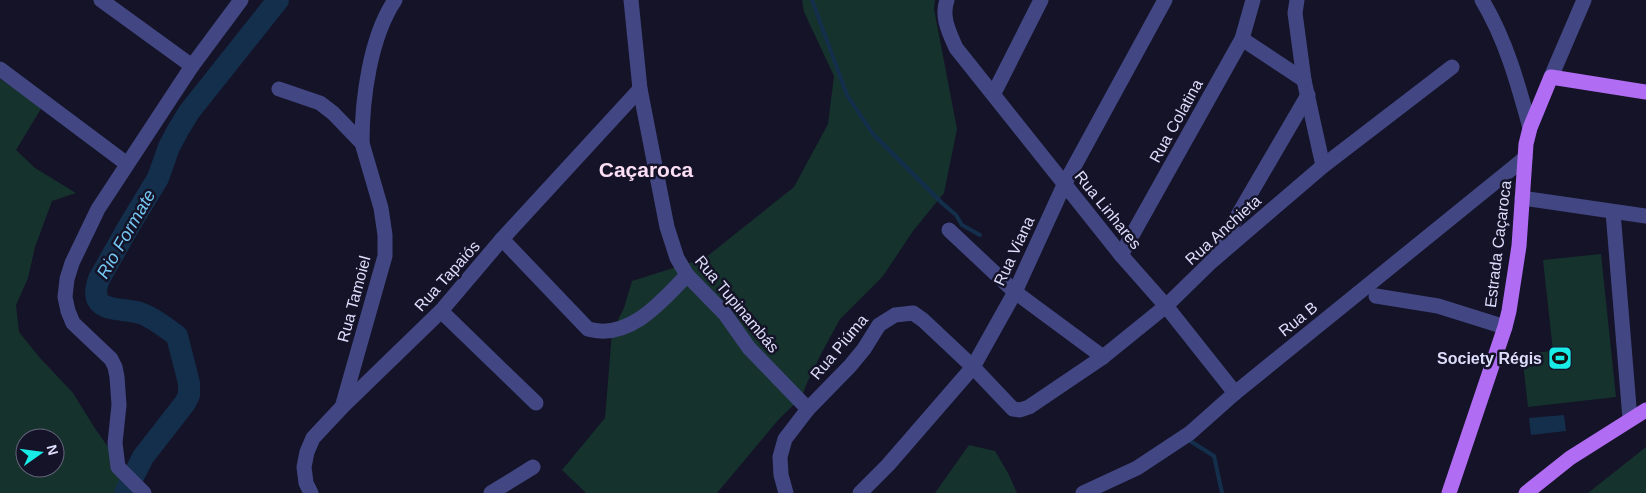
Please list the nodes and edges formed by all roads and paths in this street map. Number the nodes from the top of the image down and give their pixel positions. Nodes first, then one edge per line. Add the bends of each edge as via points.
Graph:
1 (102, 0) edge
2 (241, 0) edge
3 (395, 0) edge
4 (631, 0) edge
5 (947, 0) edge
6 (1041, 0) edge
7 (1165, 0) edge
8 (1253, 0) edge
9 (1297, 0) edge
10 (1482, 0) edge
11 (1584, 0) edge
12 (1242, 39) junction
13 (192, 66) junction
14 (1452, 67) dead end
15 (0, 69) edge
16 (1551, 77) junction
17 (1304, 80) junction
18 (640, 88) junction
19 (279, 89) dead end
20 (1646, 92) edge
21 (994, 93) junction
22 (1308, 95) junction
23 (1530, 128) junction
24 (362, 143) junction
25 (1525, 158) junction
26 (128, 164) junction
27 (1323, 166) junction
28 (1064, 184) junction
29 (1522, 198) junction
30 (1613, 212) junction
31 (1646, 216) edge
32 (949, 230) dead end
33 (502, 239) junction
34 (1121, 255) junction
35 (1211, 262) junction
36 (687, 275) junction
37 (1015, 292) junction
38 (1376, 296) dead end
39 (1166, 306) junction
40 (441, 312) junction
41 (1505, 327) junction
42 (1103, 357) junction
43 (973, 367) junction
44 (1235, 393) junction
45 (536, 403) dead end
46 (342, 406) junction
47 (808, 409) junction
48 (1014, 409) joint
49 (1646, 410) edge
50 (1630, 419) junction
51 (532, 467) dead end
52 (144, 493) edge
53 (311, 493) edge
54 (491, 493) edge
55 (786, 493) edge
56 (860, 493) edge
57 (1083, 493) edge
58 (1449, 493) edge
59 (1526, 493) edge

1 - 13 street
2 - 13 street
3 - 24 street, Rua Tamoiel via 376,42 368,74 362,112
4 - 18 street, Rua Tupinambás
5 - 21 street, Rua Linhares via 944,16 956,48
6 - 21 street
7 - 28 street, Rua Viana
8 - 12 street, Rua Colatina
9 - 17 street via 1295,13
10 - 23 street, Estrada Caçaroca via 1509,56
11 - 16 street
12 - 17 street
12 - 34 street, Rua Colatina
13 - 26 street
14 - 27 street, Rua Anchieta
15 - 26 street
16 - 20 main road
16 - 23 main road
17 - 22 street
18 - 33 street, Rua Tapaiós
18 - 36 street, Rua Tupinambás via 667,227 677,258
19 - 24 street, Rua Tamoiel via 320,103
21 - 28 street, Rua Linhares
22 - 27 street
22 - 35 street
23 - 25 main road, Estrada Caçaroca
24 - 46 street, Rua Tamoiel via 381,208 385,256
25 - 29 main road, Estrada Caçaroca
25 - 44 street, Rua B
26 - 52 street via 98,209 72,263 65,297 74,323 111,359 115,367 119,405 115,456 118,467
27 - 35 street, Rua Anchieta
28 - 34 street, Rua Linhares
28 - 37 street, Rua Viana
29 - 30 street
29 - 41 main road, Estrada Caçaroca via 1519,246
30 - 31 street
30 - 50 street
32 - 37 street
33 - 36 street via 588,329 598,332 638,321
33 - 40 street, Rua Tapaiós
34 - 39 street, Rua Linhares
35 - 39 street, Rua Anchieta
36 - 47 street, Rua Tupinambás via 726,314 749,348
37 - 42 street
37 - 43 street, Rua Viana
38 - 41 street via 1438,306
39 - 42 street, Rua Anchieta
39 - 44 street, Rua Linhares
40 - 45 street
40 - 46 street, Rua Tapaiós
41 - 58 main road, Estrada Caçaroca
42 - 48 street, Rua Anchieta via 1029,407
43 - 47 street, Rua Piúma via 913,313 895,314 879,325 850,366
43 - 48 street, Rua Piúma
43 - 56 street, Rua Viana
44 - 57 street, Rua B via 1190,433 1137,468
46 - 53 street, Rua Tapaiós via 313,438 307,452 304,467
47 - 55 street, Rua Piúma via 785,439 780,457
49 - 50 main road
50 - 59 main road via 1570,458
51 - 54 street

